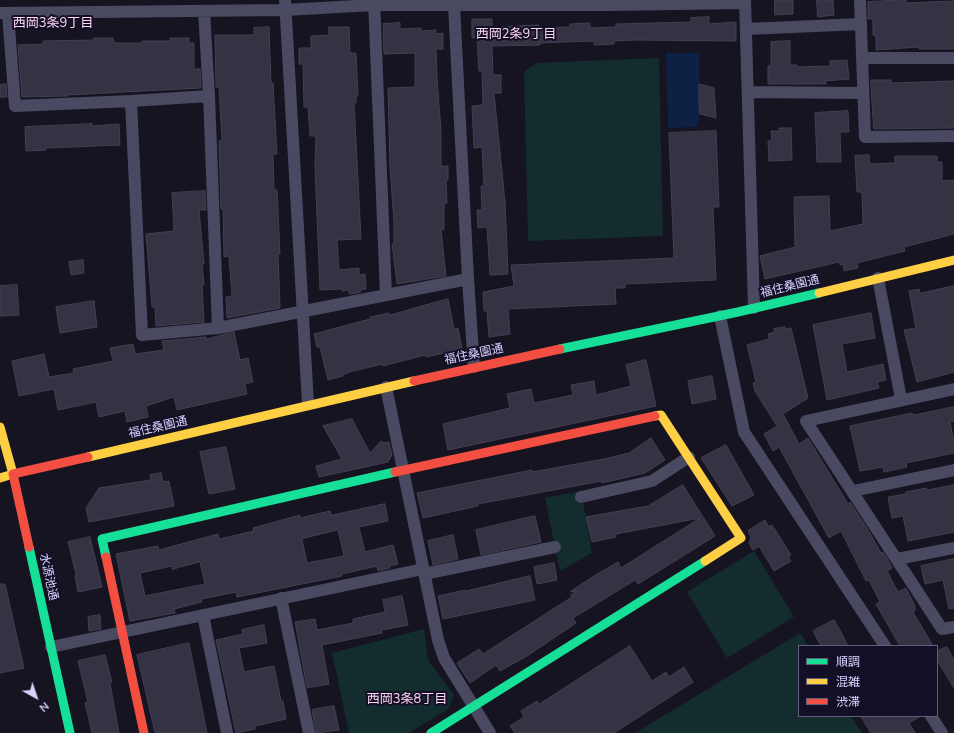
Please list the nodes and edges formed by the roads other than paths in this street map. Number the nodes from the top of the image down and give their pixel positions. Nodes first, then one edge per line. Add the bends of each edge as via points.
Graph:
1 (860, 0) edge
2 (745, 1) edge
3 (374, 2) edge
4 (609, 2) edge
5 (285, 5) edge
6 (454, 5) junction
7 (204, 12) junction
8 (4, 13) edge
9 (861, 24) junction
10 (746, 29) junction
11 (862, 58) junction
12 (954, 58) edge
13 (748, 92) junction
14 (862, 93) junction
15 (210, 96) junction
16 (131, 101) junction
17 (954, 136) edge
18 (954, 260) edge
19 (878, 278) junction
20 (468, 279) junction
21 (386, 295) junction
22 (754, 308) junction
23 (302, 311) junction
24 (720, 316) junction
25 (218, 328) junction
26 (474, 367) junction
27 (386, 387) junction
28 (954, 389) edge
29 (901, 399) junction
30 (308, 404) junction
31 (0, 427) edge
32 (689, 457) junction
33 (402, 470) junction
34 (954, 470) edge
35 (13, 474) junction
36 (0, 478) edge
37 (853, 491) junction
38 (582, 496) dead end
39 (555, 547) dead end
40 (954, 548) edge
41 (897, 560) junction
42 (424, 572) junction
43 (281, 598) junction
44 (202, 615) junction
45 (954, 627) edge
46 (122, 632) junction
47 (884, 645) edge
48 (51, 647) junction
49 (474, 707) junction
50 (932, 717) edge
51 (70, 733) edge
52 (144, 733) edge
53 (228, 733) edge
54 (309, 733) edge
55 (431, 733) edge
56 (490, 733) edge
57 (942, 733) edge

1 - 9 street
2 - 4 street
2 - 10 street
3 - 5 street
3 - 6 street
3 - 21 street
4 - 6 street
5 - 7 street
5 - 23 street
6 - 20 street
7 - 8 street
7 - 15 street
8 - 16 street via 15,106
9 - 10 street
9 - 11 street
10 - 13 street
11 - 12 street
11 - 14 street
13 - 14 street
13 - 22 street
14 - 17 street via 865,137
15 - 16 street
15 - 25 street
16 - 25 street via 142,335
18 - 19 street, 福住桑園通
19 - 22 street, 福住桑園通
19 - 29 street
20 - 21 street
20 - 26 street
21 - 23 street
22 - 24 street, 福住桑園通
23 - 25 street
23 - 30 street
24 - 26 street, 福住桑園通
24 - 47 street via 744,432
26 - 27 street, 福住桑園通
27 - 30 street, 福住桑園通
27 - 33 street
28 - 29 street
29 - 37 street via 806,421
30 - 35 street, 福住桑園通
31 - 35 street, 水源池通
32 - 33 street via 661,415
32 - 38 street via 652,480
32 - 49 street via 741,538
33 - 42 street
33 - 46 street via 102,539
34 - 37 street
35 - 36 street, 福住桑園通
35 - 48 street, 水源池通
37 - 41 street
39 - 42 street
40 - 41 street
41 - 45 street via 942,629
42 - 43 street
42 - 49 street via 444,658
43 - 44 street
43 - 54 street
44 - 46 street
44 - 53 street
46 - 48 street
46 - 52 street
48 - 51 street, 水源池通
49 - 55 street
49 - 56 street
50 - 57 street

